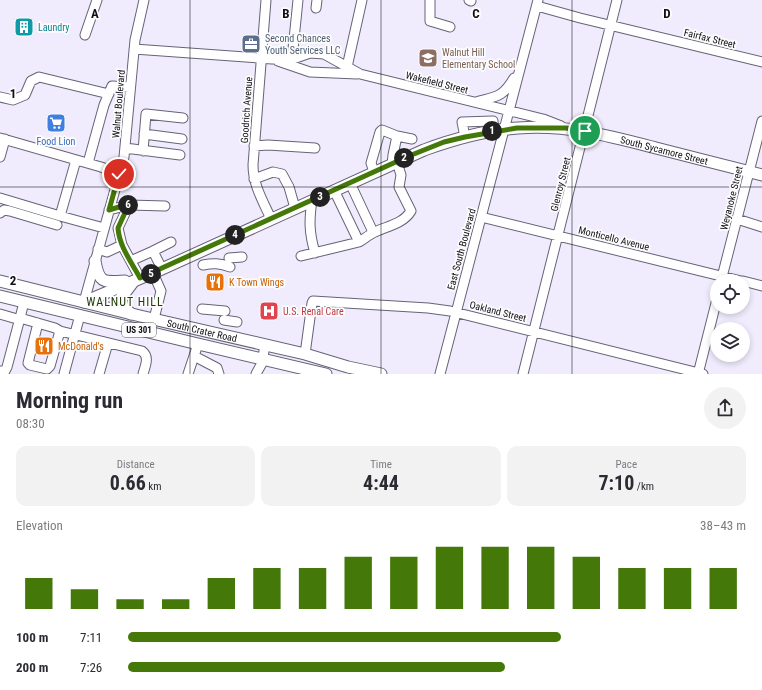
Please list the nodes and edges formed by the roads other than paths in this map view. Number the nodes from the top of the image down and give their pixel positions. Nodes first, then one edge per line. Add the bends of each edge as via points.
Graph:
1 (98, 0) edge
2 (143, 0) edge
3 (266, 0) edge
4 (298, 0) edge
5 (362, 0) edge
6 (430, 0) edge
7 (617, 0) edge
8 (538, 3) edge
9 (611, 25) junction
10 (450, 27) dead end
11 (85, 35) dead end
12 (134, 49) junction
13 (260, 58) junction
14 (272, 59) junction
15 (292, 59) junction
16 (762, 62) edge
17 (346, 67) junction
18 (519, 70) junction
19 (360, 74) junction
20 (130, 87) junction
21 (109, 94) junction
22 (0, 97) edge
23 (475, 103) junction
24 (484, 105) junction
25 (509, 112) junction
26 (128, 113) junction
27 (146, 114) junction
28 (183, 118) dead end
29 (480, 121) junction
30 (762, 121) edge
31 (566, 128) junction
32 (499, 130) junction
33 (585, 131) junction
34 (144, 134) junction
35 (397, 136) junction
36 (465, 137) junction
37 (2, 138) edge
38 (412, 138) dead end
39 (182, 139) dead end
40 (254, 146) junction
41 (125, 148) junction
42 (315, 148) dead end
43 (143, 150) junction
44 (180, 155) dead end
45 (0, 157) edge
46 (76, 160) junction
47 (394, 162) junction
48 (88, 163) junction
49 (749, 171) junction
50 (374, 172) junction
51 (119, 174) junction
52 (762, 175) edge
53 (254, 179) junction
54 (350, 183) junction
55 (334, 190) junction
56 (0, 198) edge
57 (312, 200) junction
58 (129, 204) junction
59 (165, 206) dead end
60 (295, 208) junction
61 (109, 210) junction
62 (0, 212) edge
63 (60, 216) junction
64 (481, 217) junction
65 (271, 219) junction
66 (737, 219) junction
67 (57, 225) dead end
68 (762, 227) edge
69 (104, 228) junction
70 (373, 232) junction
71 (558, 236) junction
72 (171, 242) dead end
73 (359, 242) junction
74 (122, 245) junction
75 (98, 250) junction
76 (153, 251) junction
77 (315, 253) junction
78 (301, 256) dead end
79 (242, 257) dead end
80 (135, 259) dead end
81 (95, 261) junction
82 (203, 265) dead end
83 (158, 271) junction
84 (723, 274) edge
85 (710, 276) edge
86 (137, 280) junction
87 (0, 281) edge
88 (750, 283) edge
89 (762, 286) edge
90 (0, 296) edge
91 (24, 302) junction
92 (84, 302) junction
93 (202, 309) dead end
94 (456, 312) junction
95 (0, 314) edge
96 (131, 314) junction
97 (714, 314) edge
98 (80, 315) junction
99 (20, 318) junction
100 (154, 319) junction
101 (237, 322) dead end
102 (38, 323) junction
103 (60, 331) junction
104 (534, 332) junction
105 (75, 335) junction
106 (108, 343) junction
107 (198, 344) junction
108 (265, 345) junction
109 (305, 354) junction
110 (194, 356) junction
111 (263, 358) junction
112 (3, 371) edge
113 (64, 374) edge
114 (99, 374) edge
115 (143, 374) edge
116 (188, 374) edge
117 (219, 374) edge
118 (256, 374) edge
119 (326, 374) edge
120 (381, 374) edge
121 (440, 374) edge
122 (523, 374) edge
123 (700, 374) edge

1 - 11 street
2 - 12 street, Walnut Boulevard
3 - 13 street, Goodrich Avenue
4 - 15 street
5 - 17 street
6 - 10 street via 430,21
7 - 9 street, Glenroy Street
8 - 9 street, Fairfax Street
8 - 18 street
9 - 16 street, Fairfax Street
9 - 33 street, Glenroy Street
12 - 13 street, Wakefield Street
12 - 20 street, Walnut Boulevard
13 - 14 street, Wakefield Street
13 - 40 street, Goodrich Avenue
14 - 15 street, Wakefield Street
14 - 19 street, Wakefield Street via 310,72
15 - 17 street, Wakefield Street via 317,53 330,56
17 - 19 street, Wakefield Street
18 - 23 street via 505,92
18 - 25 street, East South Boulevard
19 - 23 street, Wakefield Street
20 - 21 street via 112,86
20 - 26 street, Walnut Boulevard
21 - 22 street via 39,77 31,81 25,95 13,100
21 - 48 street
23 - 24 street, Wakefield Street
24 - 25 street, Wakefield Street
24 - 29 street
25 - 31 street, South Sycamore Street via 543,119
25 - 32 street, East South Boulevard
26 - 27 street
26 - 41 street, Walnut Boulevard
27 - 28 street
27 - 34 street
29 - 32 street via 493,120
29 - 36 street via 462,122
30 - 49 street, Weyanoke Street
31 - 32 main road, South Sycamore Street via 525,127
31 - 33 main road, South Sycamore Street
32 - 36 main road, South Sycamore Street
32 - 64 street, East South Boulevard
33 - 49 main road, South Sycamore Street
33 - 71 street, Glenroy Street
34 - 39 street
34 - 43 street
35 - 38 street
35 - 47 street
35 - 50 street via 382,130 380,132 371,163
36 - 47 main road, South Sycamore Street via 444,142
37 - 45 street
37 - 46 street
40 - 42 street
40 - 53 street, Goodrich Avenue
41 - 43 street
41 - 51 street, Walnut Boulevard
43 - 44 street
46 - 48 street
46 - 63 street
47 - 50 main road, South Sycamore Street
47 - 70 street via 401,175 399,187 411,211 402,221
48 - 51 street
49 - 52 main road, South Sycamore Street
49 - 66 street, Weyanoke Street
50 - 54 main road, South Sycamore Street
51 - 61 street, Walnut Boulevard
53 - 60 street via 273,172 282,174
53 - 65 street, Goodrich Avenue
54 - 55 main road, South Sycamore Street
54 - 70 street
55 - 57 main road, South Sycamore Street
55 - 73 street
56 - 63 street
57 - 60 main road, South Sycamore Street
57 - 77 street via 309,225
58 - 59 street
58 - 61 street
58 - 74 street via 118,228
60 - 65 main road, South Sycamore Street
61 - 69 street, Walnut Boulevard
62 - 67 street via 10,211
63 - 69 street
64 - 71 street, Monticello Avenue
64 - 94 street, East South Boulevard
65 - 83 main road, South Sycamore Street
66 - 68 street
66 - 84 street, Weyanoke Street
69 - 75 street, Walnut Boulevard
70 - 73 street
71 - 85 street, Monticello Avenue
71 - 104 street, Glenroy Street
72 - 76 street
73 - 77 street
74 - 75 street via 107,252
74 - 86 street
75 - 81 street, Walnut Boulevard
76 - 80 street
76 - 83 street
77 - 78 street
79 - 82 street via 230,263
81 - 86 main road via 97,273 105,281
81 - 92 street, Walnut Boulevard
83 - 86 main road, South Sycamore Street
83 - 100 street via 161,291
86 - 92 main road, South Sycamore Street
86 - 96 main road via 121,298 123,307
87 - 92 main road, South Crater Road / US 301
88 - 89 street, Monticello Avenue
90 - 91 main road, South Crater Road / US 301
91 - 98 main road, South Crater Road / US 301
91 - 99 street
92 - 96 main road, South Crater Road / US 301
92 - 98 main road
93 - 101 street
94 - 104 street, Oakland Street
94 - 109 street, Oakland Street via 313,301
94 - 121 street, East South Boulevard
95 - 99 street
96 - 100 main road, South Crater Road / US 301
97 - 123 street
98 - 105 street
98 - 107 main road, South Crater Road / US 301
99 - 102 street
99 - 112 street via 7,367
100 - 108 main road, South Crater Road / US 301
102 - 103 street
102 - 103 street via 28,363 30,366 47,369 50,366
103 - 105 street
104 - 122 street, Glenroy Street
104 - 123 street, Oakland Street
105 - 106 street
105 - 113 street
106 - 114 street
106 - 115 street via 144,353 147,359
107 - 110 street
107 - 111 main road, South Crater Road / US 301
108 - 109 main road, South Crater Road / US 301
108 - 111 street
109 - 120 main road, South Crater Road / US 301
110 - 116 street
110 - 117 street via 217,368
111 - 118 street
111 - 119 main road, South Crater Road / US 301

